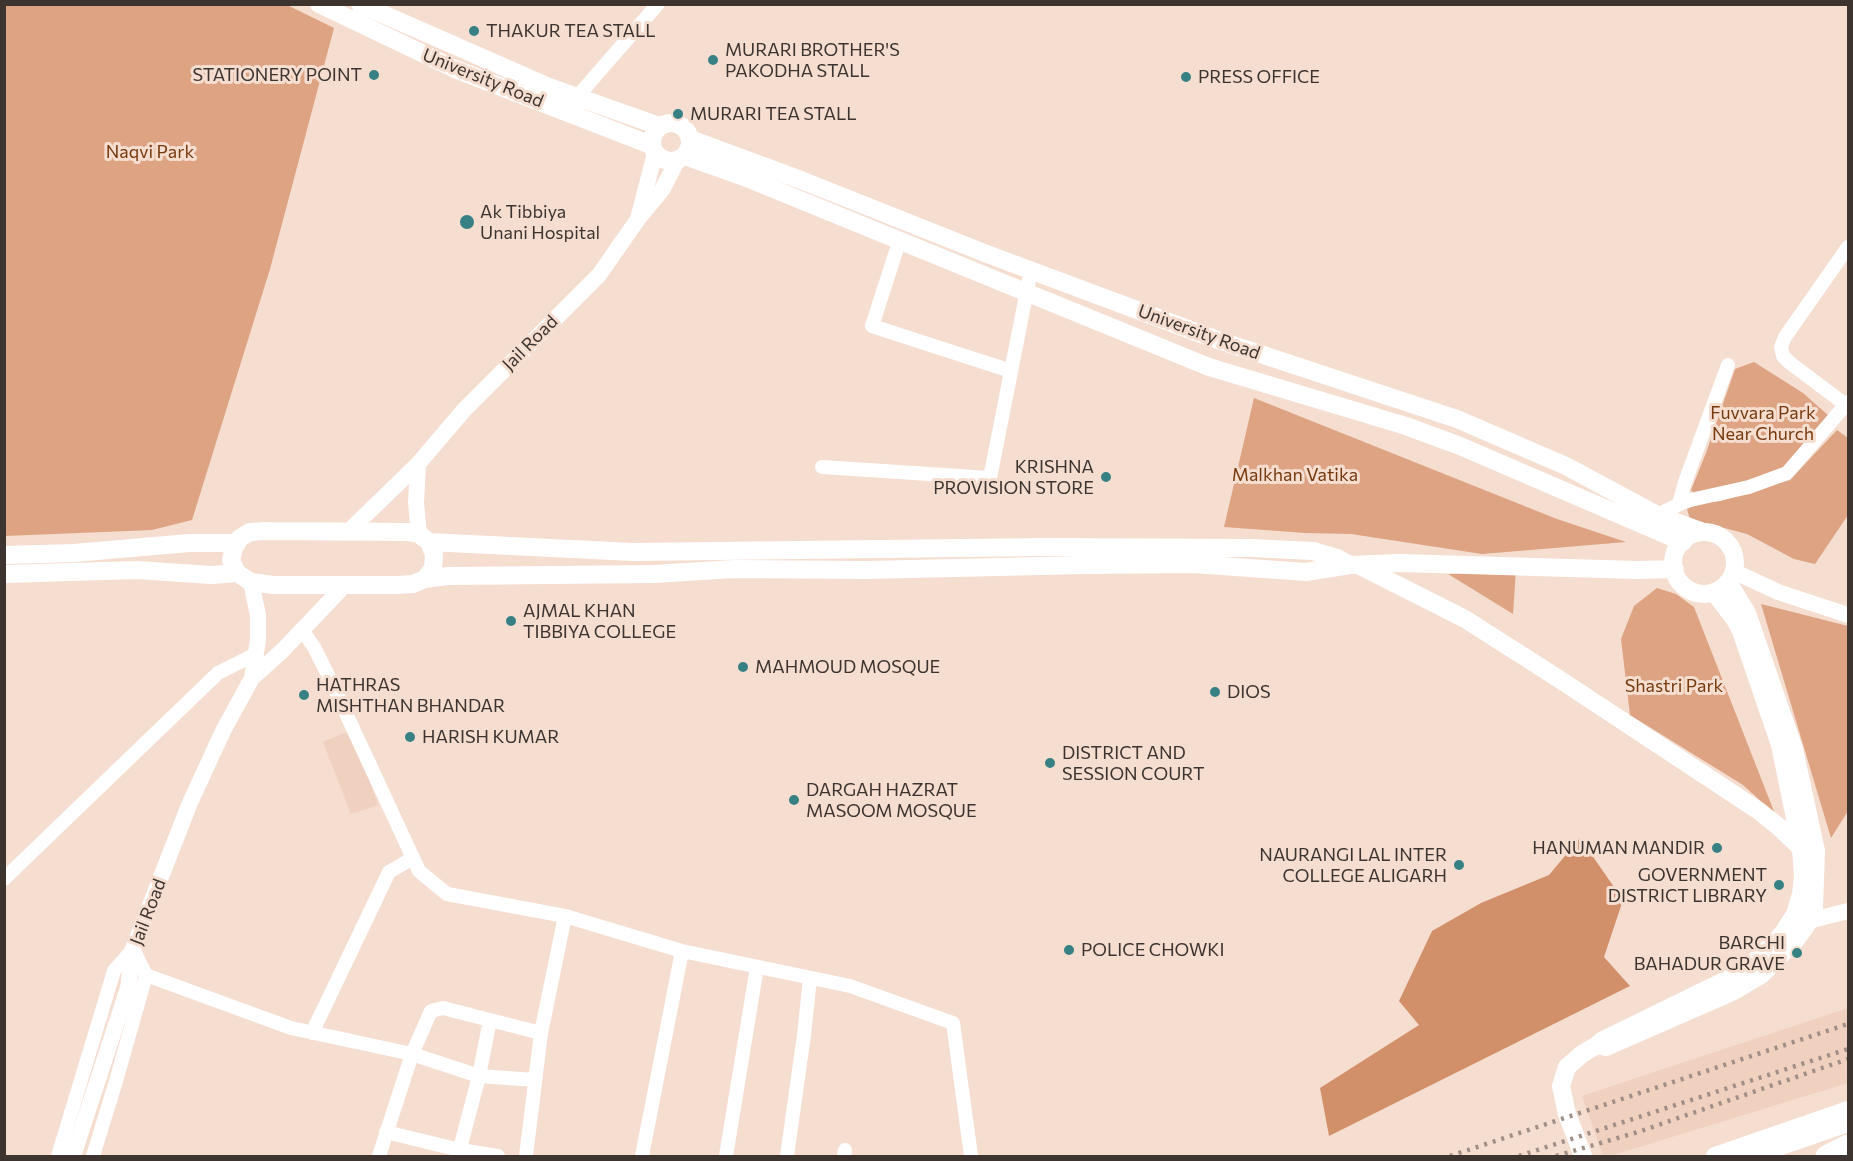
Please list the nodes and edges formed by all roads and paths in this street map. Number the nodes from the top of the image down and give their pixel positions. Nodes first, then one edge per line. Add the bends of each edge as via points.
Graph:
1 (319, 4) edge
2 (360, 4) edge
3 (658, 4) edge
4 (577, 97) junction
5 (659, 126) junction
6 (653, 149) junction
7 (684, 152) junction
8 (638, 219) junction
9 (899, 242) junction
10 (1848, 247) edge
11 (1031, 270) junction
12 (1026, 294) junction
13 (1728, 365) dead end
14 (1011, 371) junction
15 (1847, 404) edge
16 (418, 464) junction
17 (822, 467) dead end
18 (1679, 504) junction
19 (1657, 515) junction
20 (349, 531) junction
21 (1703, 532) junction
22 (424, 538) junction
23 (1683, 542) junction
24 (236, 543) junction
25 (4, 555) edge
26 (1356, 566) junction
27 (1675, 569) junction
28 (4, 574) edge
29 (244, 577) junction
30 (425, 579) junction
31 (1725, 582) junction
32 (344, 586) junction
33 (1848, 615) edge
34 (302, 630) junction
35 (256, 654) junction
36 (252, 678) junction
37 (1801, 848) junction
38 (413, 858) junction
39 (4, 879) edge
40 (1848, 911) edge
41 (565, 916) junction
42 (1808, 921) junction
43 (133, 950) junction
44 (682, 951) junction
45 (757, 967) junction
46 (146, 975) junction
47 (810, 978) junction
48 (490, 1020) junction
49 (312, 1033) junction
50 (540, 1033) junction
51 (1597, 1045) junction
52 (412, 1054) junction
53 (479, 1076) junction
54 (534, 1080) junction
55 (1848, 1110) edge
56 (1848, 1123) edge
57 (386, 1132) junction
58 (1848, 1145) edge
59 (459, 1153) edge
60 (58, 1156) edge
61 (73, 1156) edge
62 (93, 1156) edge
63 (379, 1156) edge
64 (498, 1156) edge
65 (526, 1156) edge
66 (642, 1156) edge
67 (726, 1156) edge
68 (787, 1156) edge
69 (971, 1156) edge
70 (1583, 1156) edge
71 (1715, 1156) edge
72 (1752, 1156) edge
73 (1826, 1156) edge

1 - 6 main road, University Road via 455,69
2 - 4 main road, University Road
3 - 4 street
4 - 5 main road, University Road
5 - 6 main road via 652,134
5 - 7 main road via 672,122 684,128
6 - 7 main road via 668,162
6 - 8 street, Jail Road
7 - 8 street, Jail Road via 662,190
7 - 9 main road, University Road
7 - 11 main road, University Road via 801,180
8 - 16 street, Jail Road via 599,275 464,410
9 - 12 main road, University Road
9 - 14 street via 872,326
10 - 15 street via 1781,347 1790,363
11 - 12 street
11 - 19 main road, University Road via 1212,338 1457,419 1566,466
12 - 14 street
12 - 23 main road, University Road via 1209,368 1406,426 1460,446
13 - 18 street
14 - 17 street via 990,478
15 - 18 street via 1788,473
16 - 20 street, Jail Road
16 - 22 street via 416,503
18 - 19 street
19 - 21 main road, University Road
20 - 22 main road
20 - 24 main road via 258,531
21 - 23 main road
21 - 31 main road via 1720,536 1732,548 1736,564
22 - 26 main road via 633,552 1251,548 1313,550
22 - 30 main road via 434,555 433,568
23 - 27 main road via 1677,547
24 - 25 main road
24 - 29 main road via 231,560
26 - 27 main road
26 - 30 main road via 1306,572 1193,564 734,569
26 - 37 main road via 1465,619 1759,812
27 - 31 main road via 1677,579 1688,590 1704,595
28 - 29 main road via 137,570
29 - 32 main road via 273,585
29 - 35 street, Jail Road via 258,615
30 - 32 main road via 413,584
31 - 33 street via 1778,592
31 - 37 main road via 1780,745
31 - 42 main road via 1747,613 1794,749 1816,851 1814,908
32 - 34 street, Jail Road
34 - 36 street, Jail Road
34 - 38 street via 331,681
35 - 36 street, Jail Road
35 - 39 street via 218,674
36 - 43 street, Jail Road via 189,805
37 - 51 main road via 1801,894 1795,914 1772,945 1728,980
38 - 41 street via 420,871 447,894
38 - 49 street via 389,873
40 - 42 street
41 - 44 street
41 - 50 street
42 - 51 main road via 1795,941 1761,975 1732,992 1606,1047
43 - 46 street
43 - 60 street via 114,970
43 - 61 street, Jail Road via 128,988
44 - 45 street
44 - 66 street
45 - 47 street
45 - 67 street
46 - 49 street
46 - 62 street
47 - 68 street
47 - 69 street via 850,986 953,1023
48 - 50 street
48 - 52 street via 443,1008 431,1011
48 - 53 street
49 - 52 street
50 - 54 street
51 - 70 main road via 1567,1067 1561,1086
52 - 53 street
52 - 57 street
53 - 54 street
53 - 59 street
54 - 65 street
55 - 71 main road
56 - 72 main road
57 - 59 street
57 - 63 street
58 - 73 main road
59 - 64 street

